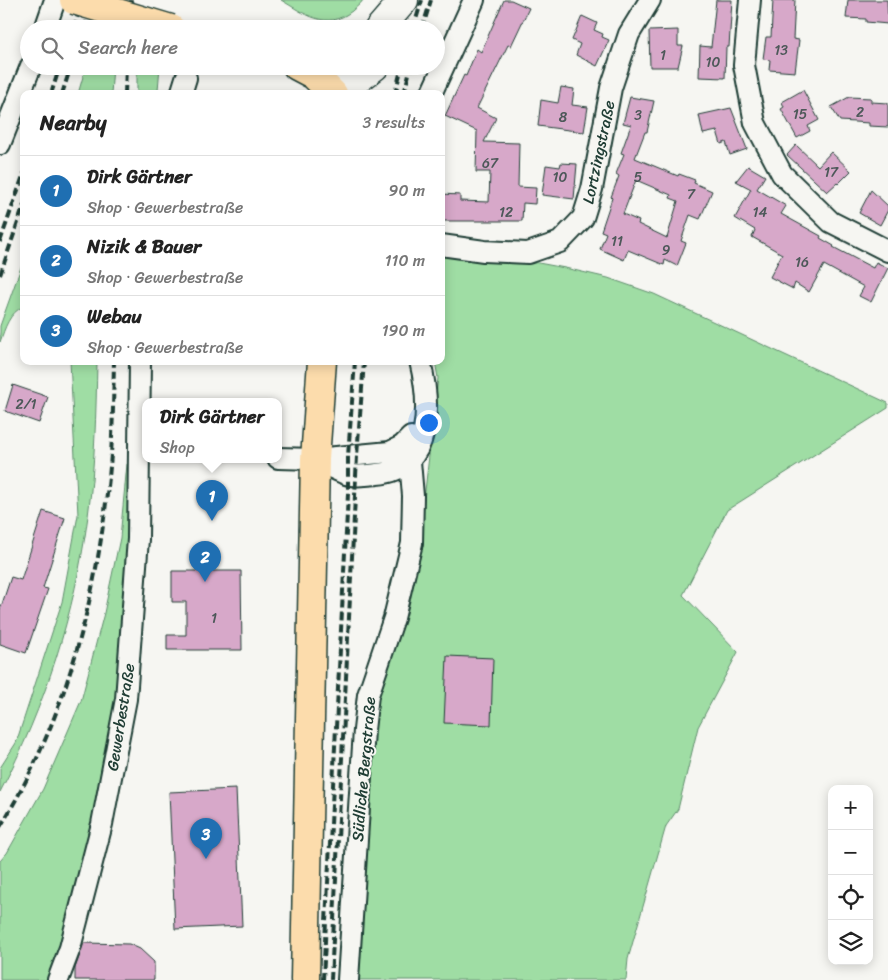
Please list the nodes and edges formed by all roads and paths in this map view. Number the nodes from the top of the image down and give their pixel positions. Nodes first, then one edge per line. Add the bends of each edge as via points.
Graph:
1 (55, 0) edge
2 (74, 0) edge
3 (405, 0) edge
4 (474, 0) edge
5 (650, 0) edge
6 (750, 0) edge
7 (48, 20) edge
8 (141, 20) edge
9 (387, 20) edge
10 (399, 20) edge
11 (445, 63) edge
12 (27, 75) edge
13 (314, 75) edge
14 (343, 75) edge
15 (363, 75) edge
16 (376, 75) edge
17 (440, 75) edge
18 (21, 90) edge
19 (329, 90) edge
20 (334, 90) edge
21 (338, 90) edge
22 (371, 90) edge
23 (433, 90) edge
24 (20, 94) edge
25 (0, 144) edge
26 (445, 246) edge
27 (888, 251) edge
28 (140, 365) edge
29 (322, 365) edge
30 (421, 365) edge
31 (142, 448) edge
32 (406, 453) junction
33 (282, 458) edge
34 (314, 459) junction
35 (58, 980) edge
36 (305, 980) edge
37 (348, 980) edge

1 - 7 street
2 - 8 main road, bridge
3 - 9 main road
3 - 10 main road
4 - 11 street
5 - 26 street, Lortzingstraße via 629,34 612,88 583,218 560,242 528,253
6 - 27 street via 744,65 754,123 782,174 832,222
12 - 18 street
13 - 19 main road
14 - 20 main road
15 - 21 main road
16 - 22 main road
17 - 23 street
24 - 25 street
28 - 31 street, Gewerbestraße
29 - 34 main road
30 - 32 street via 426,423
31 - 35 street, Gewerbestraße via 126,699 102,824 70,948
32 - 34 street
32 - 37 street, Südliche Bergstraße via 413,496 412,543 394,618 368,696
33 - 34 street
34 - 36 main road

